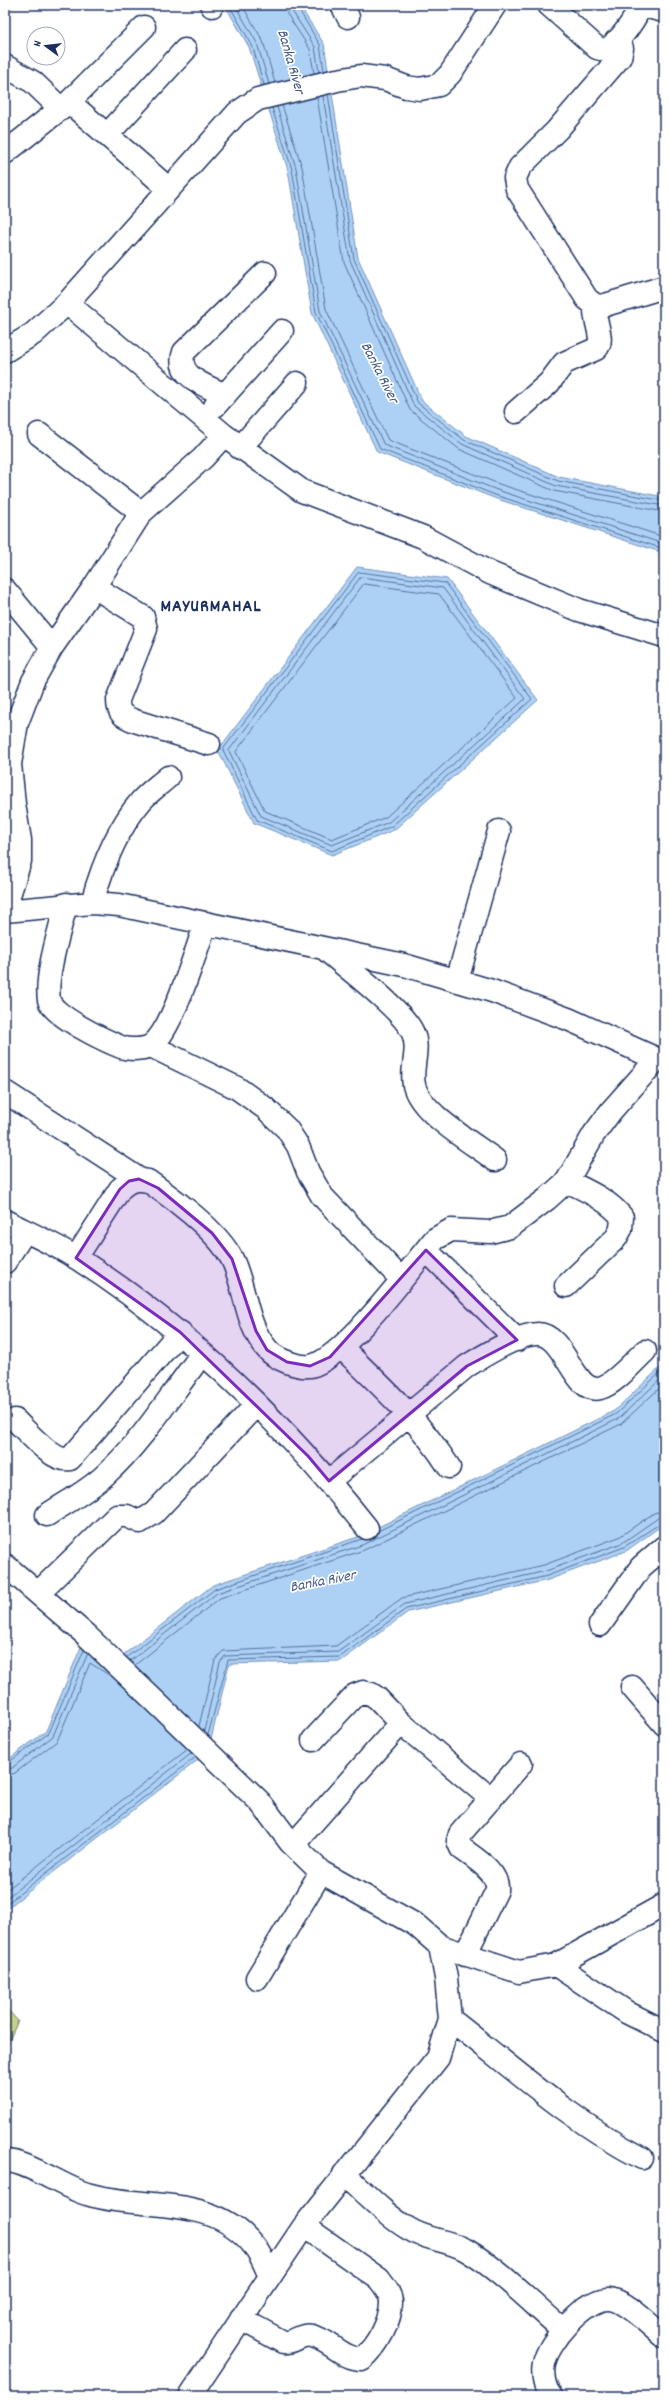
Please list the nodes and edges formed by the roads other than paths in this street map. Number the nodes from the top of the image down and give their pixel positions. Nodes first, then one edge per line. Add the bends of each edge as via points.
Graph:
1 (495, 5) edge
2 (549, 5) edge
3 (640, 5) edge
4 (664, 11) edge
5 (144, 27) dead end
6 (616, 40) junction
7 (185, 50) dead end
8 (5, 66) edge
9 (65, 106) junction
10 (107, 136) junction
11 (5, 153) edge
12 (169, 189) junction
13 (265, 273) dead end
14 (664, 287) edge
15 (67, 303) junction
16 (595, 305) junction
17 (282, 331) dead end
18 (5, 351) edge
19 (297, 383) dead end
20 (225, 396) junction
21 (516, 412) dead end
22 (204, 419) junction
23 (39, 434) dead end
24 (232, 442) junction
25 (141, 513) junction
26 (94, 587) junction
27 (5, 590) edge
28 (664, 636) edge
29 (52, 647) junction
30 (209, 744) dead end
31 (168, 777) dead end
32 (9, 801) edge
33 (499, 831) dead end
34 (92, 903) junction
35 (66, 904) junction
36 (5, 908) edge
37 (5, 911) edge
38 (206, 923) junction
39 (325, 949) junction
40 (457, 981) junction
41 (151, 1046) junction
42 (660, 1059) edge
43 (5, 1092) edge
44 (495, 1160) dead end
45 (139, 1179) junction
46 (567, 1181) junction
47 (5, 1221) edge
48 (25, 1231) junction
49 (426, 1250) junction
50 (76, 1258) junction
51 (5, 1262) edge
52 (401, 1279) junction
53 (566, 1286) dead end
54 (180, 1332) junction
55 (517, 1340) junction
56 (341, 1347) junction
57 (645, 1351) dead end
58 (202, 1354) junction
59 (256, 1405) junction
60 (410, 1414) junction
61 (15, 1420) dead end
62 (449, 1467) dead end
63 (329, 1481) junction
64 (47, 1515) dead end
65 (367, 1528) dead end
66 (664, 1547) edge
67 (5, 1565) edge
68 (38, 1594) junction
69 (600, 1625) dead end
70 (632, 1687) dead end
71 (401, 1723) junction
72 (664, 1724) edge
73 (313, 1740) dead end
74 (521, 1764) dead end
75 (490, 1798) junction
76 (293, 1845) junction
77 (321, 1872) junction
78 (664, 1905) edge
79 (440, 1946) junction
80 (465, 1955) junction
81 (556, 1965) junction
82 (257, 1978) dead end
83 (450, 2019) junction
84 (664, 2031) edge
85 (642, 2158) dead end
86 (5, 2161) edge
87 (344, 2174) junction
88 (304, 2226) junction
89 (270, 2276) junction
90 (241, 2319) junction
91 (563, 2330) junction
92 (664, 2337) edge
93 (190, 2396) edge
94 (551, 2396) edge

1 - 12 street via 450,74 439,85 420,89 385,79 361,76 258,99 237,113
2 - 6 street via 597,48 607,49
3 - 4 street
3 - 6 street via 640,11 634,21
5 - 9 street
6 - 16 street via 622,48 620,58 557,130 520,167 515,178 517,189 587,299
7 - 10 street
8 - 9 street via 23,75
9 - 10 street
9 - 11 street
10 - 12 street
12 - 15 street
13 - 20 street via 184,352 181,360 183,370 188,376
14 - 16 street via 602,306
15 - 18 street via 32,334
15 - 22 street
16 - 21 street via 594,321 601,339 600,346 564,363 549,382
17 - 20 street
19 - 24 street
20 - 22 street
22 - 24 street
23 - 25 street
24 - 25 street via 203,458
24 - 28 street via 302,491 422,538 490,573 579,610
25 - 26 street
26 - 29 street
26 - 30 street via 143,616 146,622 144,636 118,700 118,710 124,717
27 - 29 street
29 - 32 street via 33,681 17,723 10,764
31 - 34 street via 142,800 130,815 111,848
32 - 36 street via 20,840 20,861
33 - 40 street
34 - 35 street
34 - 38 street via 119,905
35 - 37 street
35 - 41 street via 48,986 49,1002 58,1013 122,1047 140,1049
38 - 39 street
38 - 41 street via 170,1021 160,1038
39 - 40 street via 404,965
39 - 44 street via 394,1010 412,1031 417,1046 414,1084 420,1099 431,1111
40 - 42 street via 568,1019
41 - 52 street via 236,1088 265,1108 287,1129 322,1196
42 - 46 street via 598,1128
43 - 45 street
45 - 50 street via 129,1181 120,1189
45 - 56 street via 148,1181 158,1188 212,1233 232,1259 256,1331 267,1350 287,1362 310,1366 330,1357
46 - 49 street via 510,1227 490,1232 451,1230 435,1239
46 - 53 street via 595,1194 614,1207 622,1216 622,1230
47 - 48 street
48 - 50 street
48 - 51 street
49 - 52 street
49 - 55 street
50 - 54 street
52 - 56 street
54 - 58 street
54 - 61 street via 70,1459 64,1461 53,1455
55 - 57 street via 537,1334 548,1337 582,1382 591,1389 610,1383
55 - 60 street via 467,1366
56 - 60 street
58 - 59 street
58 - 64 street via 128,1452 89,1489
59 - 63 street via 308,1456
59 - 68 street via 154,1514 140,1522 122,1515 113,1520
60 - 62 street
60 - 63 street
63 - 65 street
66 - 69 street via 642,1567
67 - 68 street
68 - 76 street via 86,1635 260,1802
70 - 72 street
71 - 73 street via 377,1698 363,1692 355,1696
71 - 75 street
71 - 76 street
74 - 75 street
75 - 80 street via 465,1826 458,1841 461,1848 494,1875 498,1882 498,1890
76 - 77 street
77 - 79 street via 416,1925
77 - 82 street
78 - 81 street
79 - 80 street
79 - 83 street
80 - 81 street via 519,1972
81 - 84 street via 628,2013
83 - 85 street via 585,2124
83 - 87 street via 438,2058
86 - 89 street via 21,2164 86,2194 198,2210 233,2225 255,2246
87 - 88 street
87 - 91 street via 408,2229 428,2238 448,2242 486,2264
88 - 89 street
88 - 90 street via 379,2279 387,2289 391,2300 390,2313 368,2355 362,2359 355,2359 314,2336 306,2335 289,2343 283,2342
89 - 90 street
90 - 93 street
91 - 92 street via 597,2301 607,2299 625,2305
91 - 94 street via 550,2347 544,2364 544,2380

